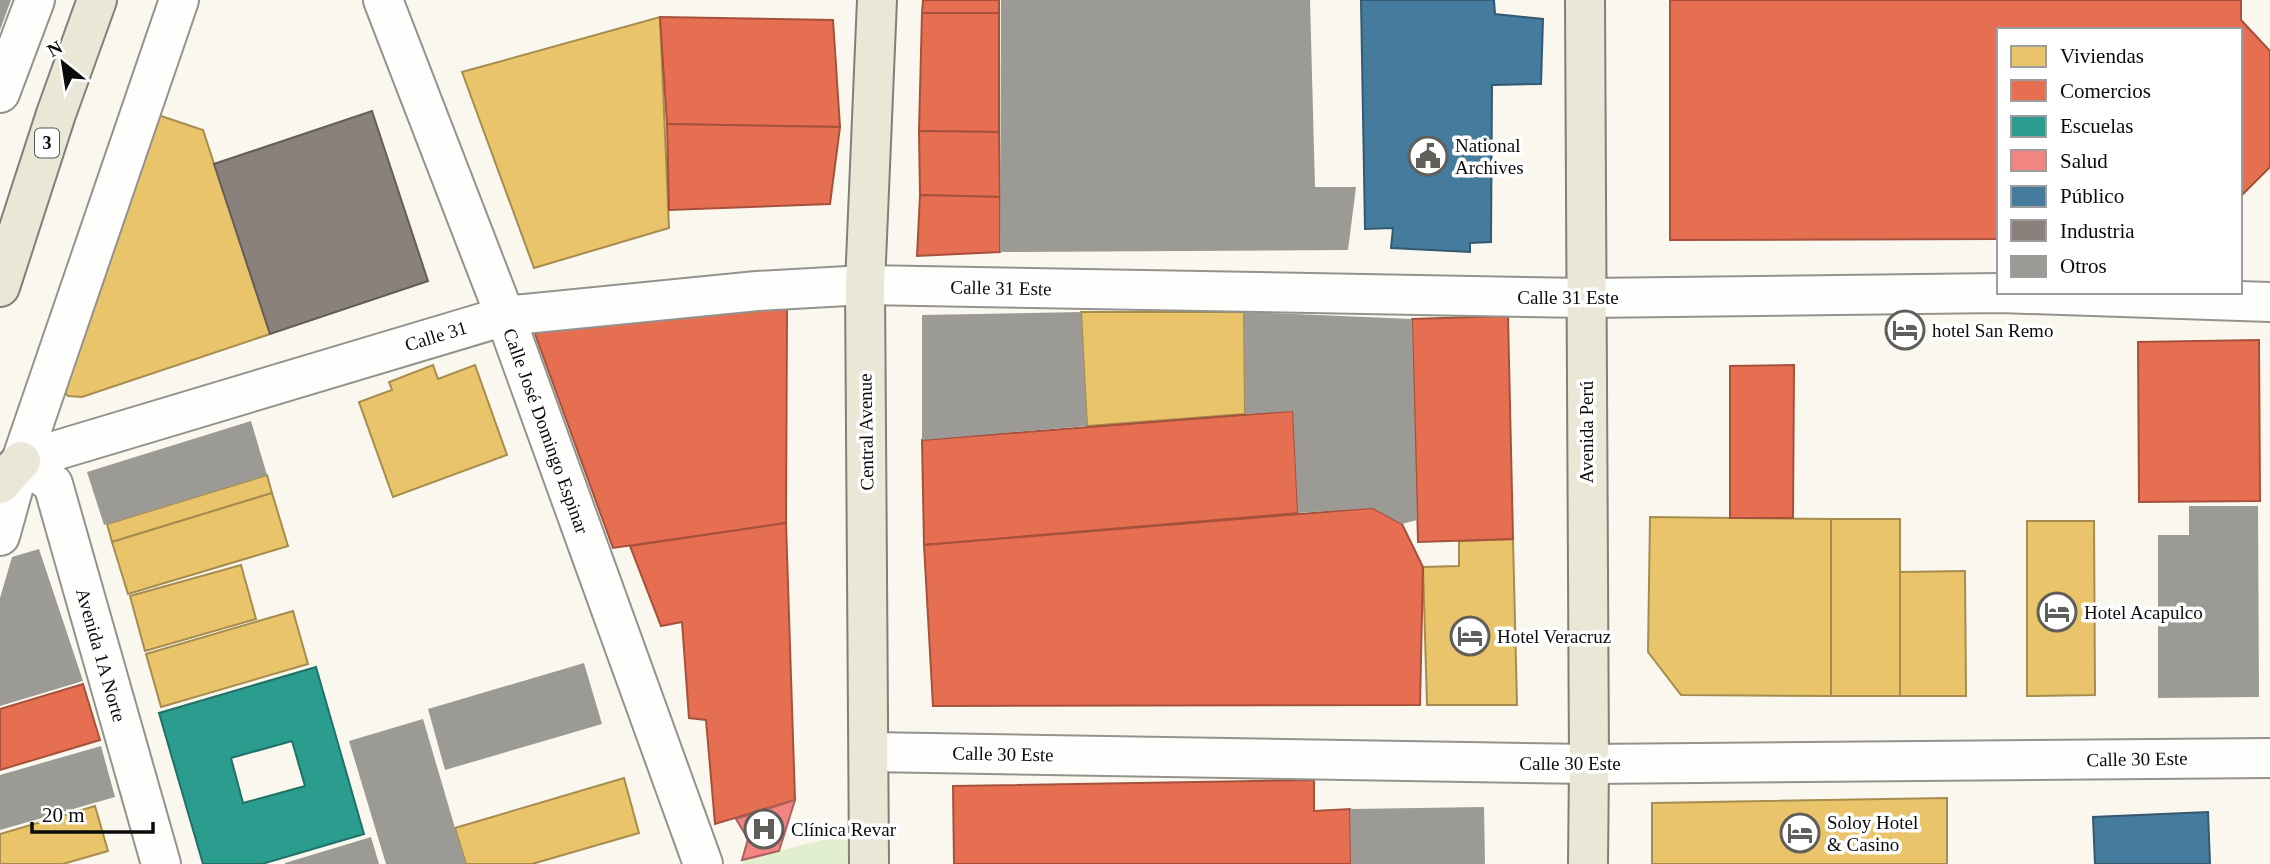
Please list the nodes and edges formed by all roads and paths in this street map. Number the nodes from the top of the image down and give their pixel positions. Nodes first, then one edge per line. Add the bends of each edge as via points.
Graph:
1 (35, 0) edge
2 (97, 0) edge
3 (179, 0) edge
4 (383, 0) edge
5 (877, 0) edge
6 (1585, 0) edge
7 (0, 93) edge
8 (865, 285) junction
9 (0, 286) edge
10 (1997, 293) edge
11 (2030, 294) edge
12 (1586, 298) junction
13 (2270, 302) edge
14 (505, 316) junction
15 (10, 472) edge
16 (0, 536) edge
17 (869, 752) junction
18 (2270, 758) edge
19 (1589, 764) junction
20 (160, 864) edge
21 (703, 864) edge
22 (869, 864) edge
23 (1588, 864) edge

1 - 7 street
2 - 9 main road, 3
3 - 15 street
4 - 14 street, Calle José Domingo Espinar
5 - 8 main road, Central Avenue
6 - 12 main road, Avenida Perú
8 - 12 street, Calle 31 Este
8 - 14 street, Calle 31
8 - 17 main road, Central Avenue
10 - 12 street, Calle 31 Este
11 - 13 street, Calle 31 Este
12 - 19 main road, Avenida Perú
14 - 15 street, Calle 31
14 - 21 street, Calle José Domingo Espinar
15 - 16 street
15 - 20 street, Avenida 1A Norte via 53,484
17 - 19 street, Calle 30 Este
17 - 22 main road, Central Avenue
18 - 19 street, Calle 30 Este
19 - 23 main road, Avenida Perú

